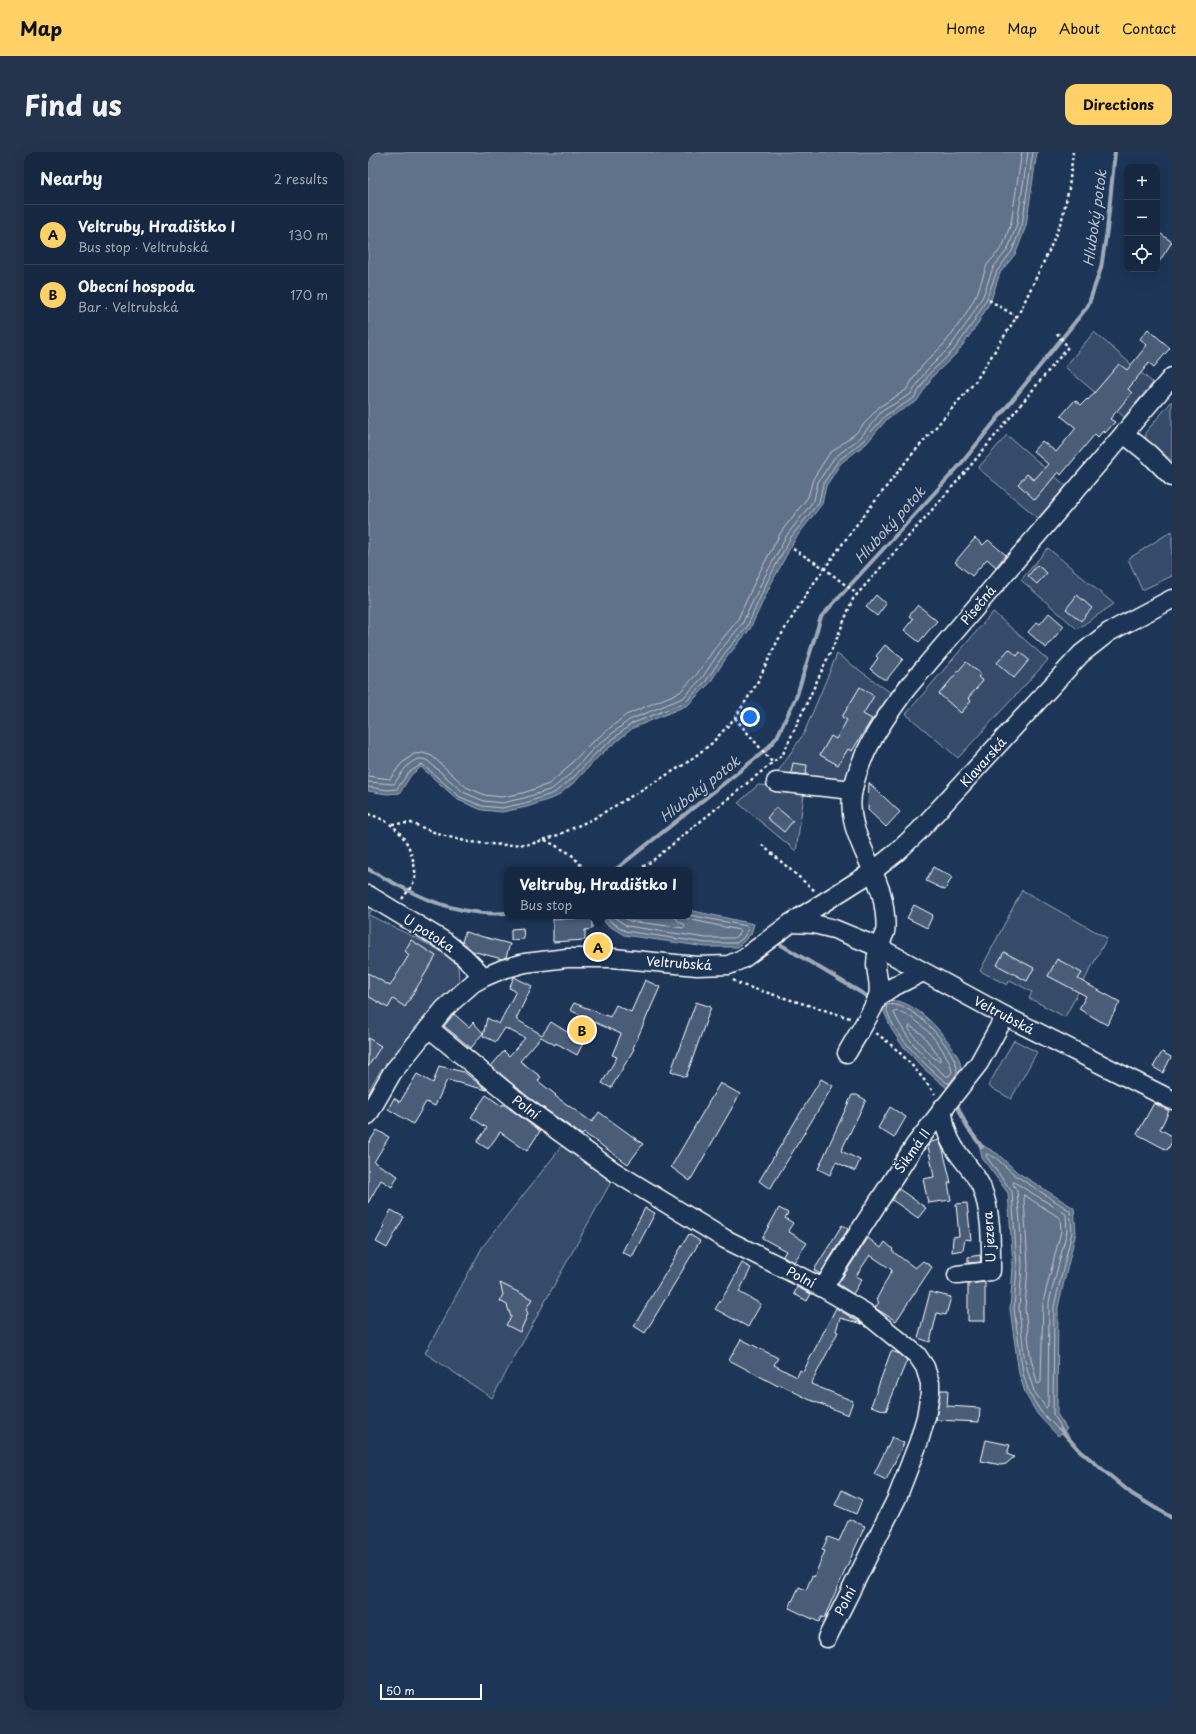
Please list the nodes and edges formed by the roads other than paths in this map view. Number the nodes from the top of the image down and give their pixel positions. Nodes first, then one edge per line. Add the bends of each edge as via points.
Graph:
1 (1172, 377) edge
2 (1124, 434) junction
3 (1172, 476) edge
4 (1172, 599) edge
5 (776, 782) dead end
6 (853, 790) junction
7 (872, 872) junction
8 (368, 895) edge
9 (791, 923) junction
10 (878, 947) junction
11 (923, 972) junction
12 (484, 977) junction
13 (877, 998) junction
14 (1005, 1016) junction
15 (429, 1028) junction
16 (847, 1053) dead end
17 (1172, 1100) edge
18 (942, 1108) junction
19 (368, 1115) edge
20 (957, 1275) dead end
21 (823, 1288) junction
22 (827, 1638) dead end

1 - 2 street, Písečná
2 - 3 street
2 - 6 street, Písečná via 907,688 873,739 859,768
4 - 7 street, Klavarská via 1109,632 1082,654 919,831
5 - 6 street
6 - 7 street, Písečná via 851,812 857,836
7 - 9 street, Klavarská
7 - 10 street, Písečná via 880,887 885,930
8 - 12 street, U potoka via 444,941 464,956
9 - 10 street, Veltrubská via 814,924 834,929
9 - 12 street, Veltrubská via 744,958 729,965 697,966 613,958 567,958 525,963
10 - 11 street, Veltrubská
10 - 13 street
11 - 13 street
11 - 14 street, Veltrubská
12 - 15 street, Veltrubská via 459,994
13 - 16 street
14 - 17 street, Veltrubská
14 - 18 street, Šikmá II via 979,1063
15 - 19 street, Veltrubská via 392,1073
15 - 21 street, Polní via 522,1105 615,1172 725,1239
18 - 20 street, U jezera via 947,1132 980,1186 990,1224 991,1271
18 - 21 street, Šikmá II via 915,1145
21 - 22 street, Polní via 864,1312 917,1355 925,1367 930,1383 926,1417 897,1498

